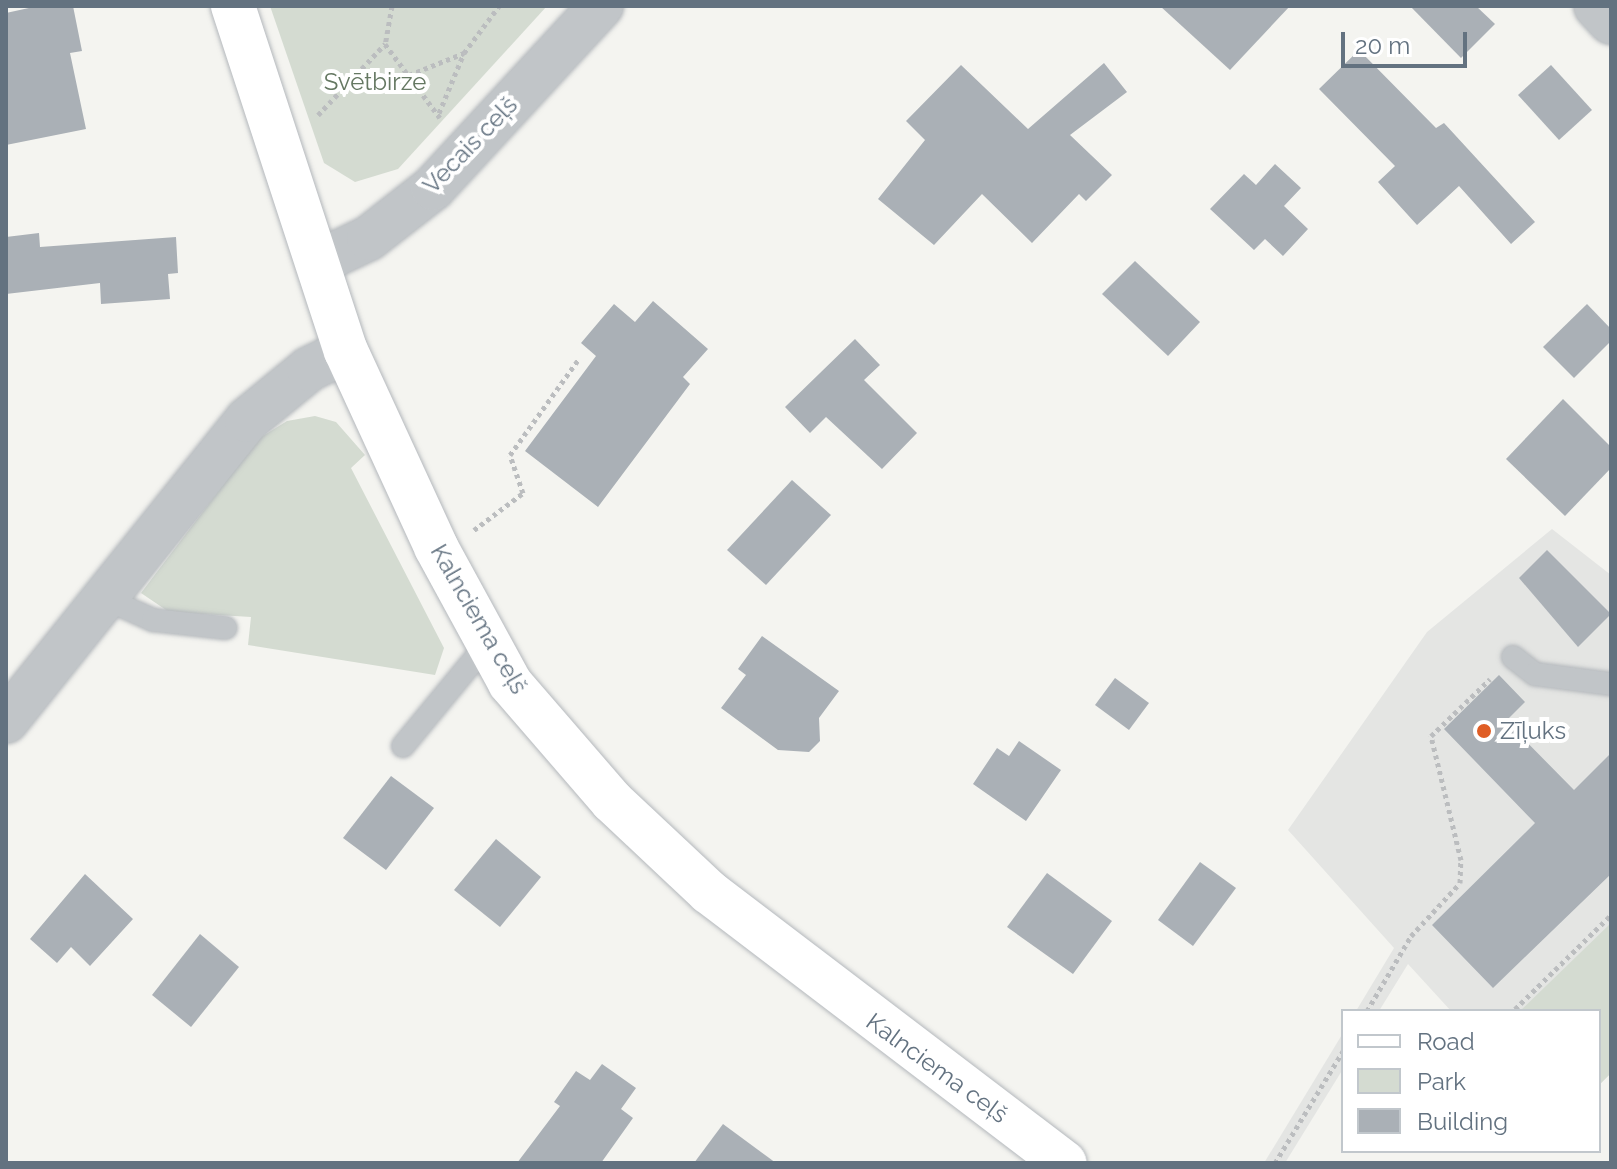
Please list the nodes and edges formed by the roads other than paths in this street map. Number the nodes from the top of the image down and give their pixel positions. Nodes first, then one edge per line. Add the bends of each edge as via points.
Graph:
1 (233, 6) edge
2 (601, 6) edge
3 (1596, 6) edge
4 (1611, 22) edge
5 (321, 261) junction
6 (346, 351) junction
7 (104, 598) junction
8 (226, 628) dead end
9 (488, 643) junction
10 (1513, 657) road end
11 (1611, 684) edge
12 (6, 721) edge
13 (403, 746) dead end
14 (1065, 1163) edge

1 - 5 main road, Kalnciema ceļš
2 - 5 street, Vecais ceļš via 458,161 369,238
3 - 4 street
5 - 6 main road, Kalnciema ceļš
6 - 7 street via 309,369 247,420
6 - 9 main road, Kalnciema ceļš
7 - 8 lane via 153,620
7 - 12 street
9 - 13 lane
9 - 14 main road, Kalnciema ceļš via 510,683 612,801 709,892
10 - 11 lane via 1535,674

